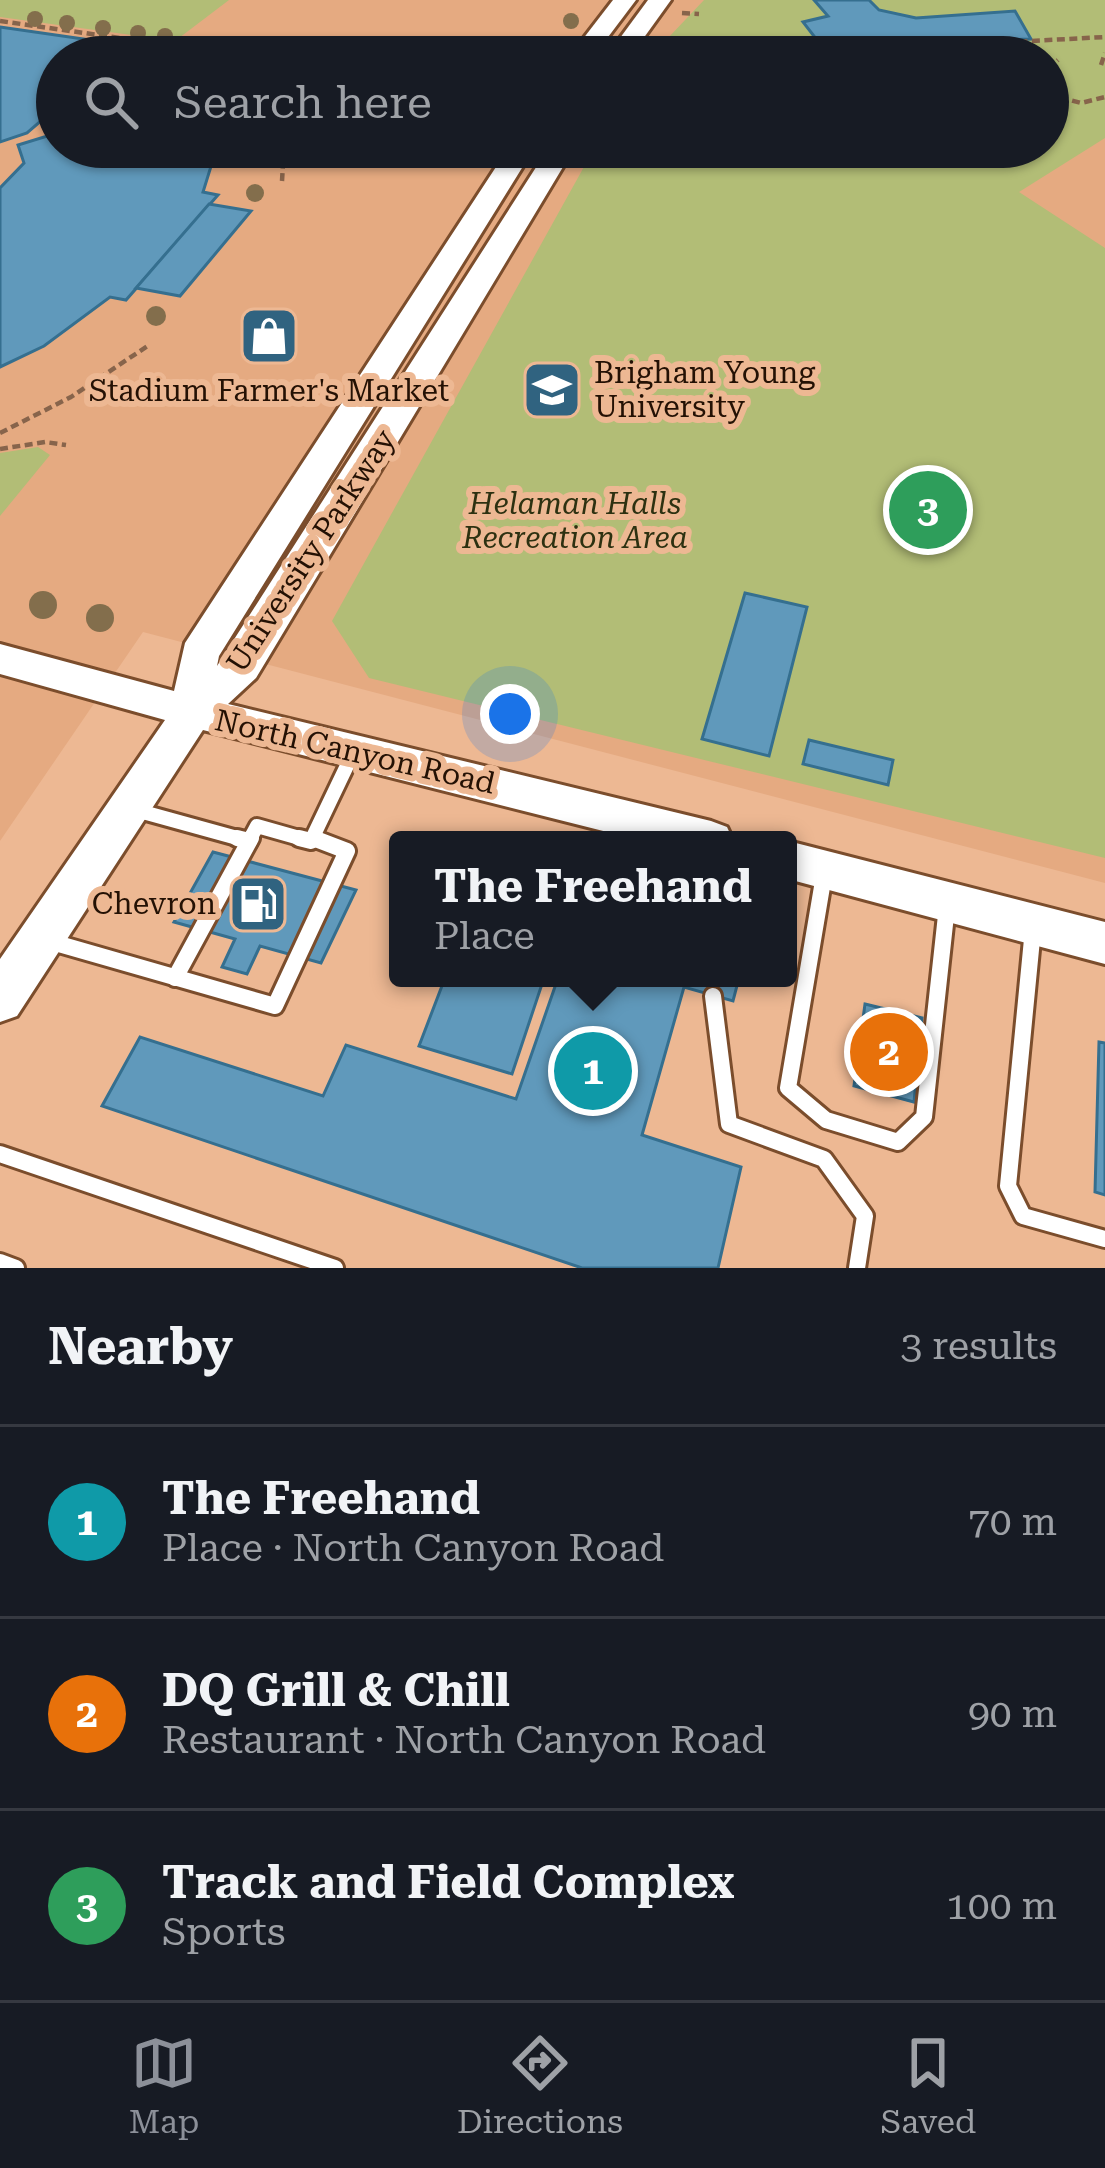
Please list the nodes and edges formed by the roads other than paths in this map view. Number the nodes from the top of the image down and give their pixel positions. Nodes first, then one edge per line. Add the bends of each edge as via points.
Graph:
1 (625, 0) edge
2 (669, 7) edge
3 (597, 36) edge
4 (639, 36) edge
5 (508, 168) edge
6 (549, 168) edge
7 (0, 659) edge
8 (191, 714) junction
9 (356, 748) junction
10 (127, 808) junction
11 (676, 831) edge
12 (249, 841) junction
13 (311, 842) junction
14 (807, 865) edge
15 (947, 902) junction
16 (1034, 924) junction
17 (40, 939) junction
18 (1105, 943) edge
19 (175, 978) junction
20 (797, 982) edge
21 (797, 987) edge
22 (713, 995) dead end
23 (0, 1000) edge
24 (0, 1154) edge
25 (1105, 1239) edge
26 (0, 1262) edge
27 (16, 1268) edge
28 (335, 1268) edge
29 (856, 1268) edge

1 - 3 main road
2 - 4 main road
5 - 8 main road, University Parkway via 200,654
6 - 8 main road, University Parkway via 242,667
7 - 8 main road, North Canyon Road
8 - 9 main road, North Canyon Road
8 - 10 main road, University Parkway
9 - 11 main road, North Canyon Road
9 - 13 lane
10 - 12 lane
10 - 17 main road, University Parkway
12 - 13 lane via 257,826
12 - 19 lane
13 - 19 lane via 347,851 275,1006
14 - 15 main road
14 - 20 lane
15 - 16 main road
15 - 21 lane via 924,1118 898,1142 826,1120 788,1088
16 - 18 main road
16 - 25 lane via 1008,1186 1023,1216
17 - 19 lane
17 - 23 main road, University Parkway
22 - 29 lane via 729,1124 824,1159 865,1216
24 - 28 lane
26 - 27 lane

